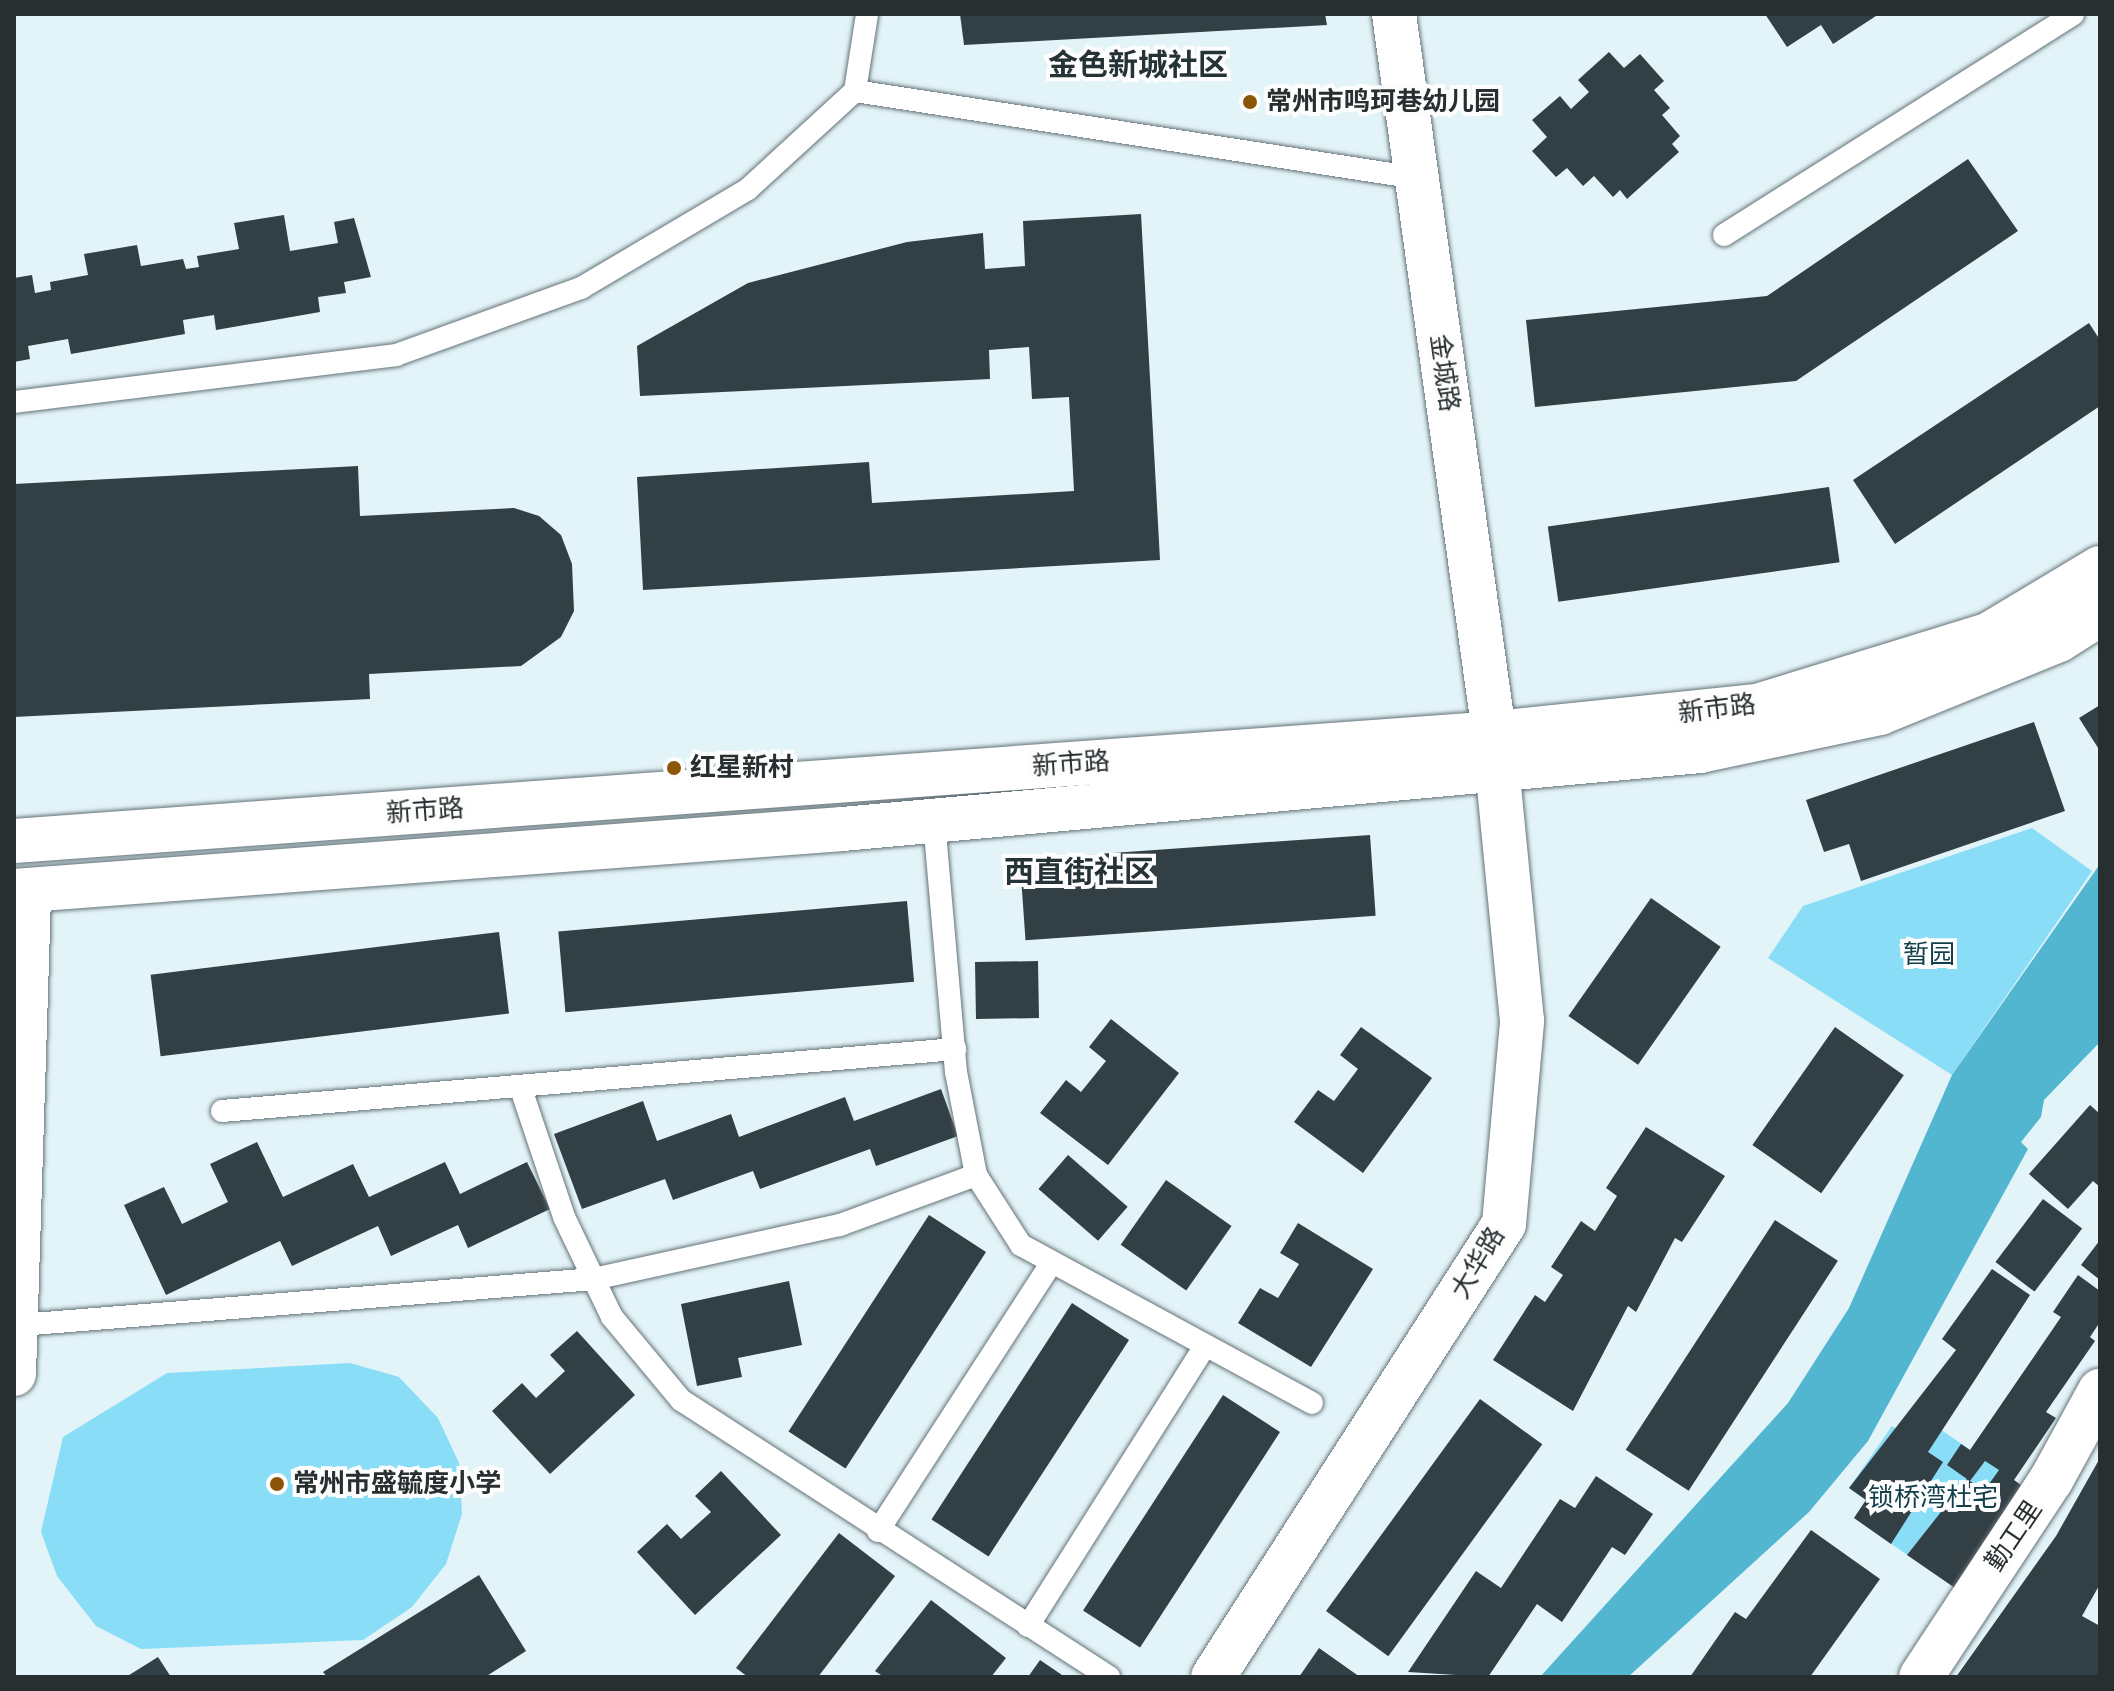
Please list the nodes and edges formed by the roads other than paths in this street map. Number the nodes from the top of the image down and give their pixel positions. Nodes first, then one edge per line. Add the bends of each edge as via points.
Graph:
1 (867, 14) edge
2 (1394, 14) edge
3 (2073, 14) edge
4 (855, 91) junction
5 (1417, 178) junction
6 (1724, 235) dead end
7 (14, 402) edge
8 (2100, 568) edge
9 (2100, 614) edge
10 (1496, 752) junction
11 (934, 821) junction
12 (14, 841) edge
13 (22, 890) edge
14 (955, 1049) junction
15 (520, 1086) junction
16 (222, 1111) dead end
17 (976, 1175) junction
18 (1051, 1264) junction
19 (594, 1279) junction
20 (20, 1325) junction
21 (1204, 1348) junction
22 (14, 1374) edge
23 (2100, 1391) edge
24 (1312, 1403) dead end
25 (878, 1531) junction
26 (1028, 1626) junction
27 (1109, 1677) edge
28 (1213, 1677) edge
29 (1921, 1677) edge

1 - 4 lane
2 - 5 street, 金城路
3 - 6 lane
4 - 5 lane
4 - 7 lane via 747,190 581,288 396,355
5 - 10 street, 金城路
8 - 10 street, 新市路 via 1988,635 1757,706
9 - 10 street, 新市路 via 2059,640 1880,713 1700,751
10 - 11 street, 新市路
10 - 12 street, 新市路
10 - 28 street, 大华路 via 1522,1021 1504,1224
11 - 13 street, 新市路
11 - 14 lane
13 - 20 street
14 - 15 lane
14 - 17 lane
15 - 16 lane
15 - 19 lane via 564,1217
17 - 18 lane via 1021,1245
17 - 19 lane via 840,1225
18 - 21 lane
18 - 25 lane
19 - 20 lane
19 - 25 lane via 612,1317 681,1400
20 - 22 street
21 - 24 lane
21 - 26 lane
23 - 29 street, 勤工里 via 2051,1480
25 - 26 lane
26 - 27 lane

